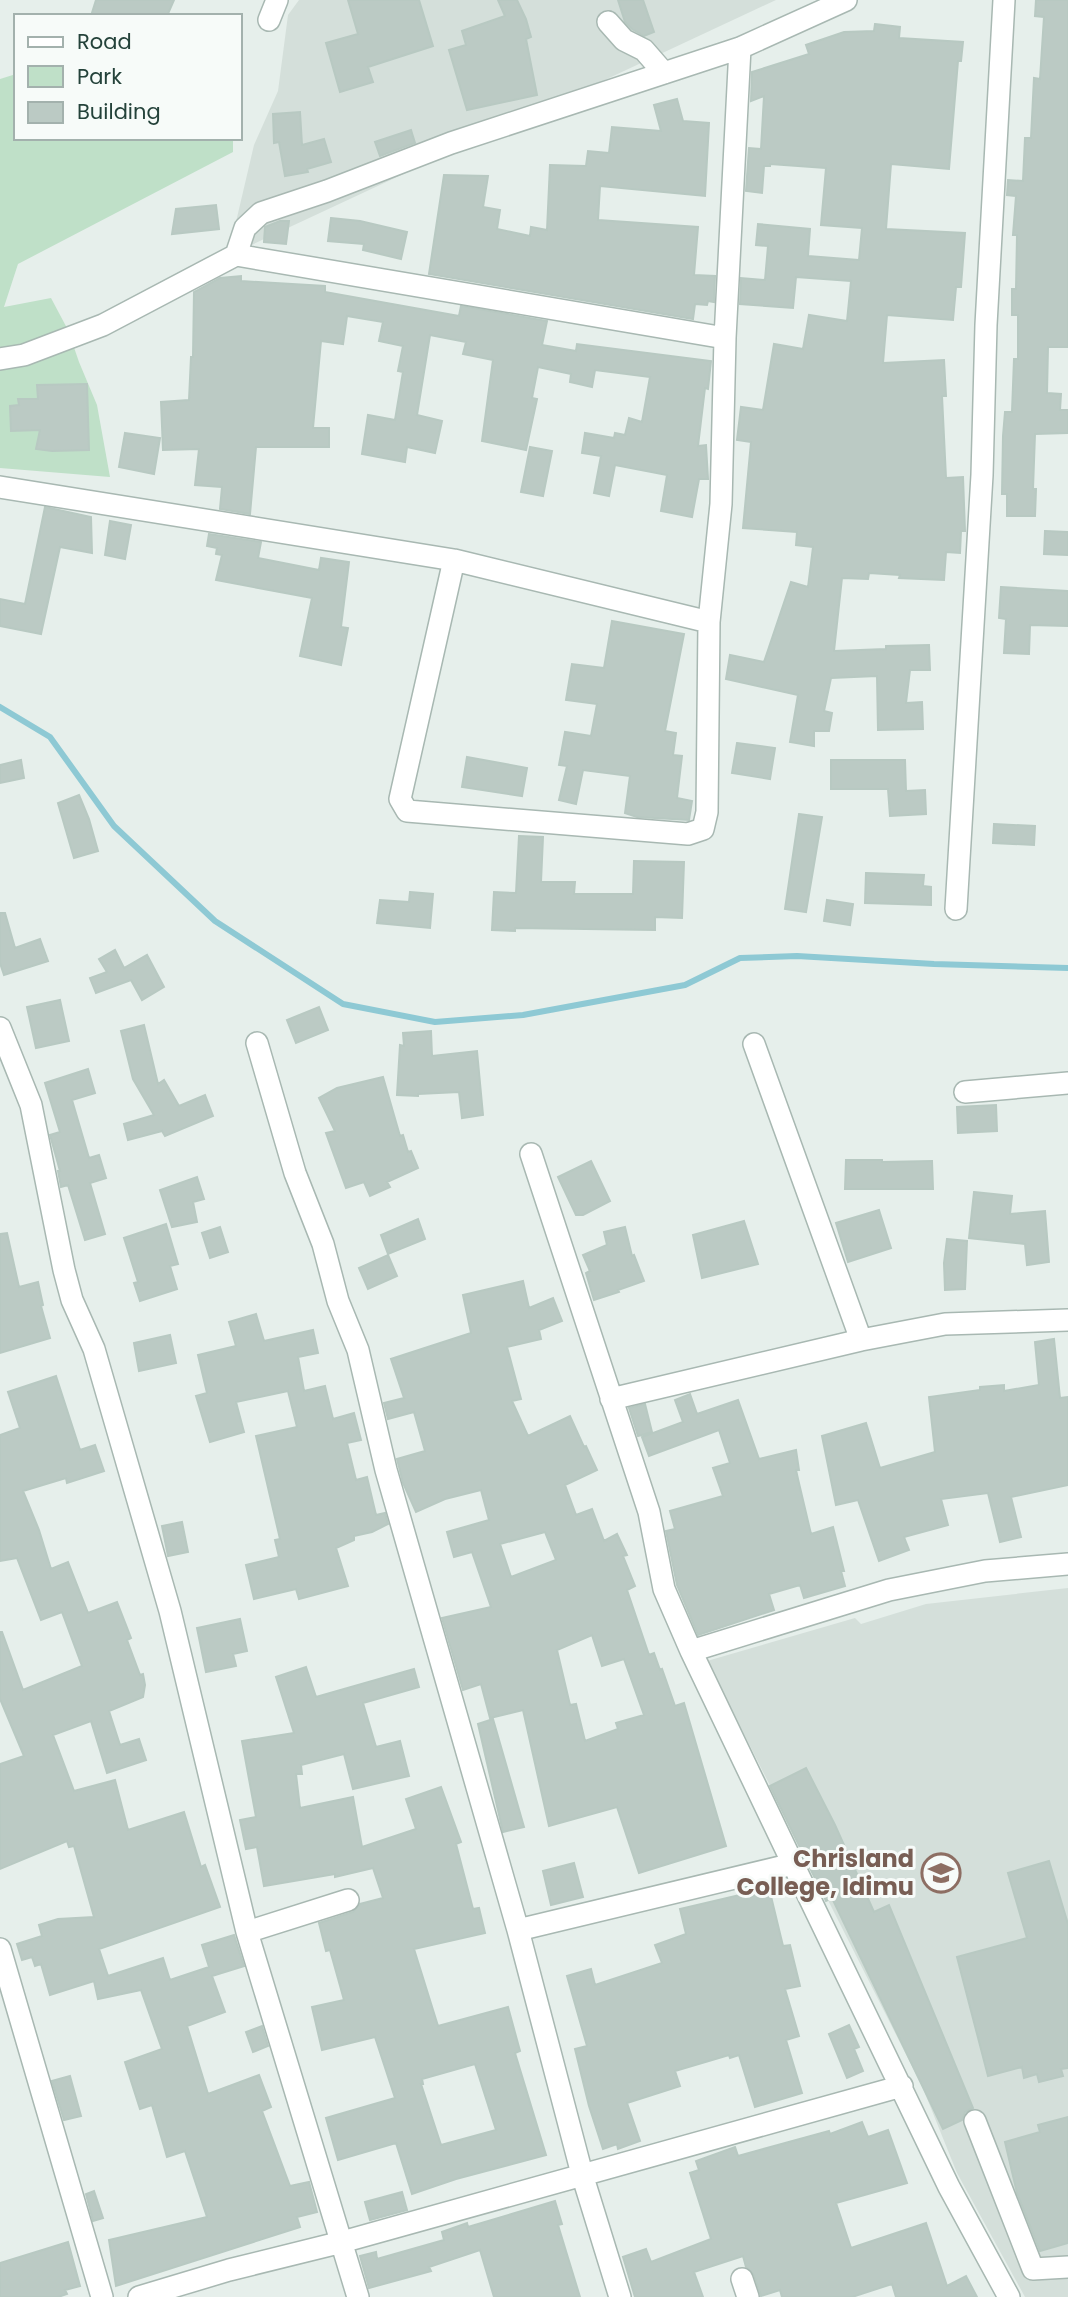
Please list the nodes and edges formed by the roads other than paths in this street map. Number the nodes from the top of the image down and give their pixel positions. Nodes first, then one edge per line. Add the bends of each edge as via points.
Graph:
1 (277, 0) edge
2 (846, 0) edge
3 (1004, 0) edge
4 (269, 20) dead end
5 (608, 22) dead end
6 (740, 48) junction
7 (664, 73) junction
8 (236, 255) junction
9 (725, 338) junction
10 (0, 359) edge
11 (0, 487) edge
12 (454, 560) junction
13 (709, 622) junction
14 (956, 909) dead end
15 (0, 1028) edge
16 (257, 1043) dead end
17 (754, 1044) dead end
18 (1068, 1083) edge
19 (965, 1092) dead end
20 (531, 1154) dead end
21 (1068, 1320) edge
22 (861, 1340) junction
23 (611, 1399) junction
24 (1068, 1564) edge
25 (691, 1651) junction
26 (793, 1864) junction
27 (348, 1900) dead end
28 (518, 1930) junction
29 (247, 1933) junction
30 (0, 1949) edge
31 (902, 2085) junction
32 (975, 2121) dead end
33 (582, 2174) junction
34 (342, 2242) junction
35 (1068, 2267) edge
36 (102, 2297) edge
37 (139, 2297) edge
38 (358, 2297) edge
39 (620, 2297) edge
40 (1009, 2297) edge

1 - 4 street
2 - 6 street
3 - 14 street
5 - 7 street via 624,40 644,50
6 - 7 street
6 - 9 street
7 - 8 street via 451,142 261,213 245,228
8 - 9 street
8 - 10 street via 103,325 24,355
9 - 13 street via 721,503
11 - 12 street
12 - 13 street
12 - 13 street via 400,799 407,810 688,834 703,829 708,812
15 - 29 street via 31,1105 72,1300 94,1349 170,1611
16 - 28 street via 295,1173 358,1350 386,1470
17 - 22 street
18 - 19 street
20 - 23 street
21 - 22 street via 945,1324
22 - 23 street
23 - 25 street via 649,1512 664,1589
24 - 25 street via 985,1571 889,1590
25 - 26 street
26 - 28 street
26 - 31 street
27 - 29 street
28 - 33 street
29 - 34 street
30 - 36 street
31 - 33 street
31 - 40 street via 949,2187
32 - 35 street via 1033,2269
33 - 34 street
33 - 39 street
34 - 37 street
34 - 38 street

